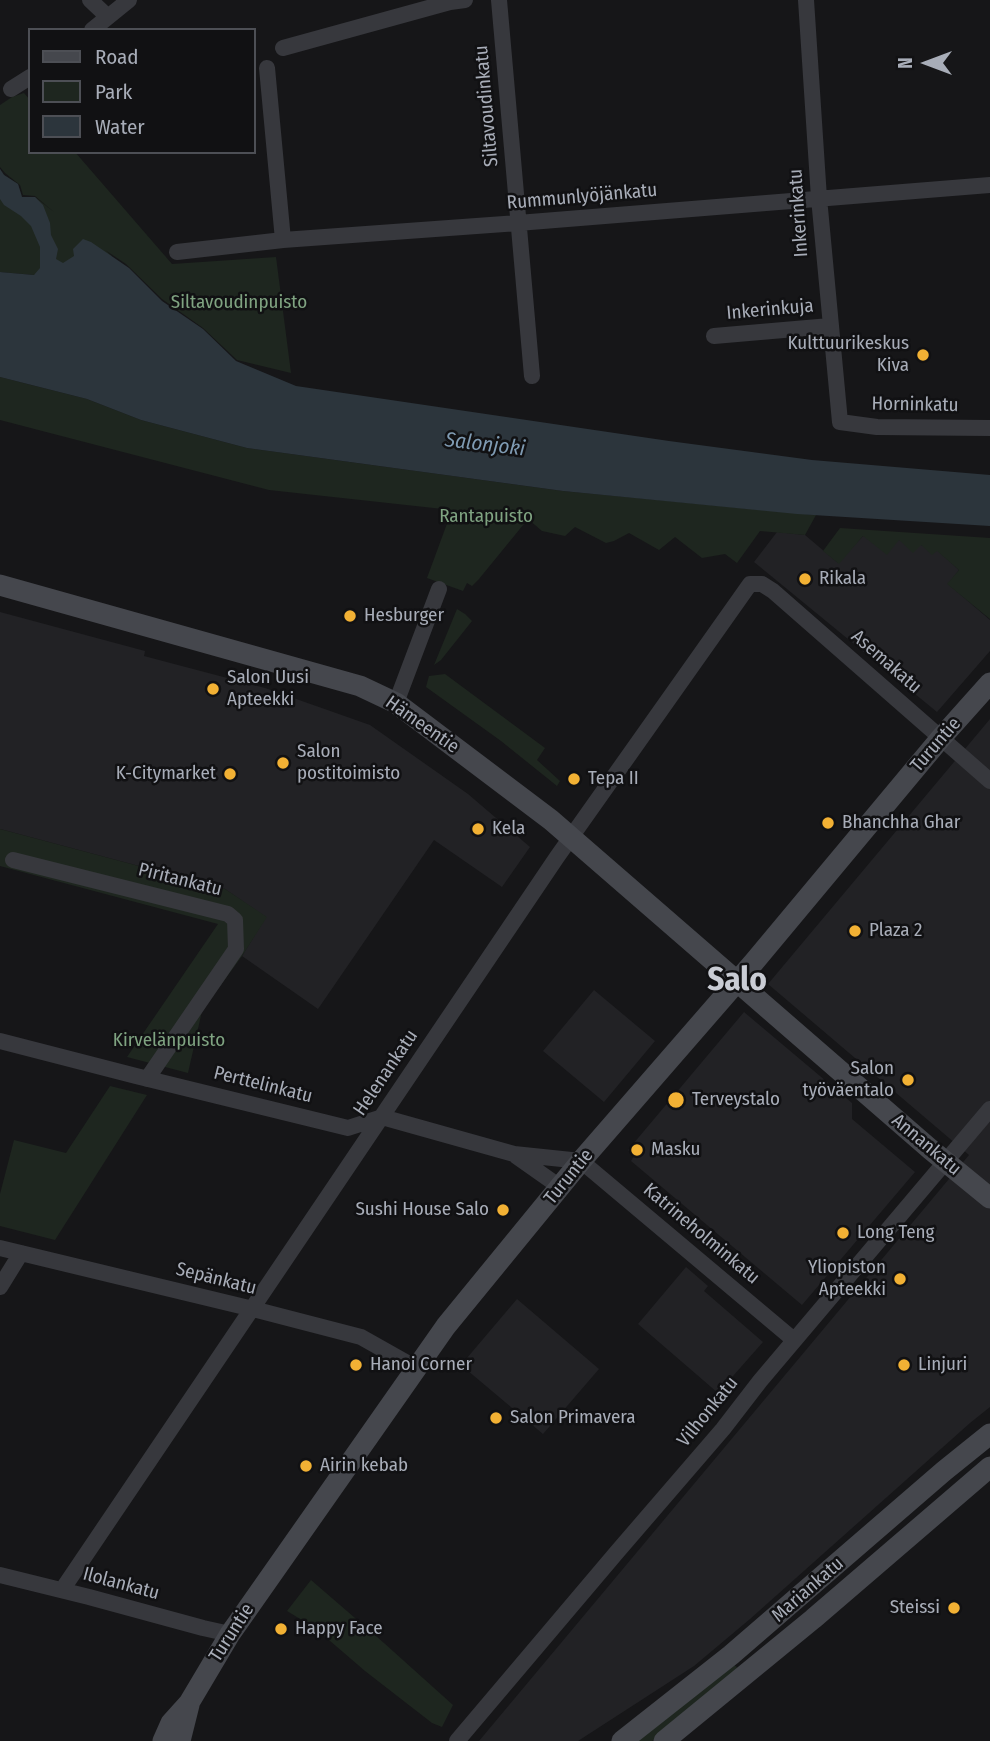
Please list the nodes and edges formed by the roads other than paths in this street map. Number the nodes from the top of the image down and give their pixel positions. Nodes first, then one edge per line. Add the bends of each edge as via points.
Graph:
1 (90, 0) edge
2 (128, 0) edge
3 (466, 0) edge
4 (499, 0) edge
5 (806, 0) edge
6 (107, 16) junction
7 (94, 28) edge
8 (283, 48) dead end
9 (267, 68) dead end
10 (28, 78) edge
11 (11, 89) dead end
12 (990, 185) edge
13 (819, 198) junction
14 (518, 223) junction
15 (283, 240) junction
16 (177, 252) dead end
17 (830, 326) junction
18 (714, 336) dead end
19 (532, 376) dead end
20 (840, 422) joint
21 (990, 428) edge
22 (750, 584) joint
23 (0, 585) edge
24 (439, 589) dead end
25 (990, 683) edge
26 (396, 703) junction
27 (940, 738) junction
28 (990, 781) edge
29 (570, 837) junction
30 (13, 860) dead end
31 (737, 981) junction
32 (0, 1041) edge
33 (147, 1079) junction
34 (990, 1109) edge
35 (382, 1117) junction
36 (514, 1154) junction
37 (581, 1161) junction
38 (946, 1162) junction
39 (560, 1187) junction
40 (990, 1198) edge
41 (0, 1248) edge
42 (22, 1253) junction
43 (0, 1287) edge
44 (253, 1309) junction
45 (794, 1340) junction
46 (416, 1368) junction
47 (990, 1434) edge
48 (990, 1467) edge
49 (0, 1575) edge
50 (62, 1590) junction
51 (230, 1634) junction
52 (189, 1703) junction
53 (163, 1741) edge
54 (180, 1741) edge
55 (457, 1741) edge
56 (622, 1741) edge
57 (664, 1741) edge

1 - 6 street
2 - 6 street
3 - 8 street
4 - 14 street, Siltavoudinkatu
5 - 13 street, Inkerinkatu
6 - 7 street
9 - 15 street
10 - 11 street
12 - 13 street, Rummunlyöjänkatu
13 - 14 street, Rummunlyöjänkatu
13 - 17 street, Inkerinkatu
14 - 15 street, Rummunlyöjänkatu
14 - 19 street, Siltavoudinkatu
15 - 16 street, Rummunlyöjänkatu
17 - 18 street, Inkerinkuja
17 - 20 street, Inkerinkatu
20 - 21 street, Horninkatu via 877,427
22 - 27 street, Asemakatu via 773,591
22 - 29 street, Helenankatu
23 - 26 main road, Hämeentie via 360,686
24 - 26 street
25 - 27 main road, Turuntie
26 - 29 main road, Hämeentie
27 - 28 street, Asemakatu
27 - 31 main road, Turuntie
29 - 31 main road, Hämeentie
29 - 35 street, Helenankatu
30 - 33 street, Piritankatu via 228,914 235,920 236,949
31 - 37 main road, Turuntie
31 - 38 main road, Annankatu
32 - 33 street, Perttelinkatu
33 - 35 street, Perttelinkatu via 348,1128
34 - 38 street, Vilhonkatu
35 - 36 street
35 - 44 street, Helenankatu
36 - 37 street
36 - 39 street
37 - 39 main road, Turuntie
37 - 45 street, Katrineholminkatu
38 - 40 main road, Annankatu
38 - 45 street, Vilhonkatu
39 - 46 main road, Turuntie
41 - 42 street, Sepänkatu
42 - 43 street
42 - 44 street, Sepänkatu
44 - 46 street, Sepänkatu via 361,1338
44 - 50 street, Helenankatu
45 - 55 street, Vilhonkatu
46 - 51 main road, Turuntie
47 - 56 main road, Mariankatu via 731,1655
48 - 57 main road, Mariankatu
49 - 50 street, Ilolankatu
50 - 51 street, Ilolankatu
51 - 52 main road, Turuntie
52 - 53 main road, Turuntie via 171,1723
52 - 54 main road, Turuntie

